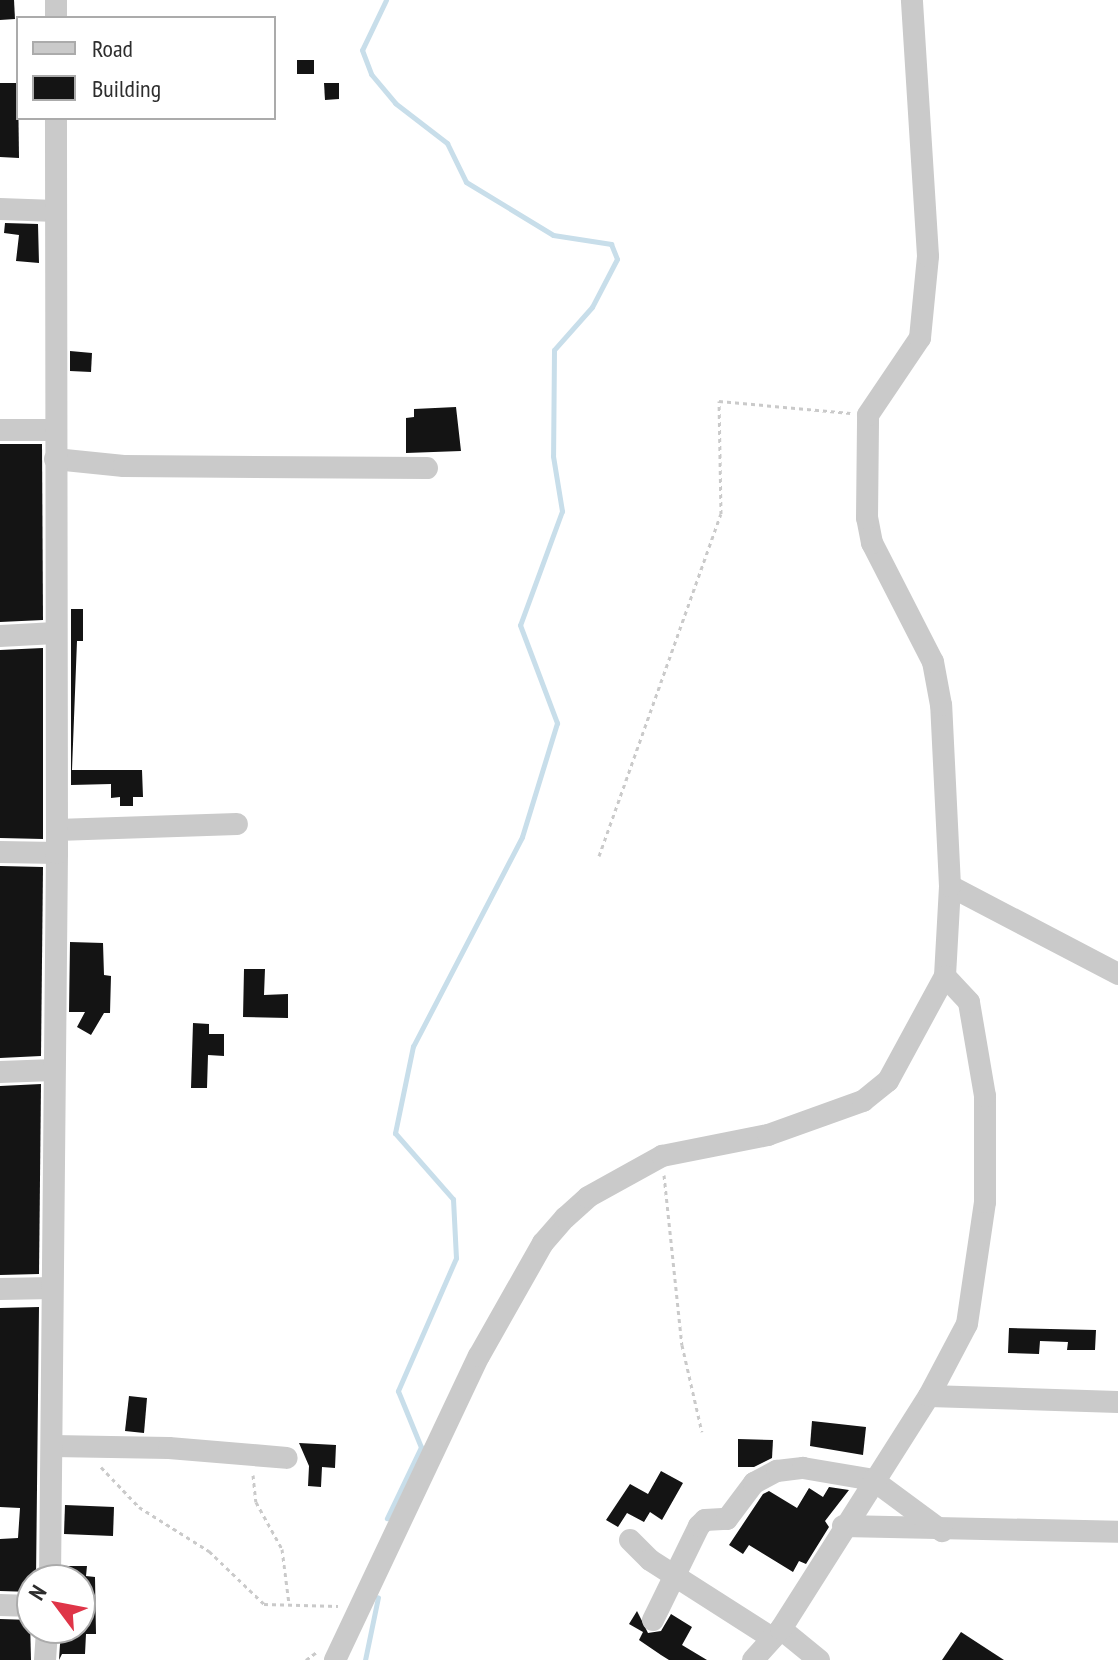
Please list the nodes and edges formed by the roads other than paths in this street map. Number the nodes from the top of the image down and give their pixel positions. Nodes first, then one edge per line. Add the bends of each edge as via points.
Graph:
1 (912, 0) edge
2 (56, 120) edge
3 (0, 209) edge
4 (56, 211) junction
5 (0, 430) edge
6 (56, 430) junction
7 (55, 459) junction
8 (427, 468) dead end
9 (55, 633) junction
10 (0, 636) edge
11 (237, 824) dead end
12 (57, 830) junction
13 (0, 852) edge
14 (57, 853) junction
15 (950, 886) junction
16 (1118, 974) edge
17 (945, 976) junction
18 (54, 1070) junction
19 (0, 1072) edge
20 (52, 1288) junction
21 (0, 1289) edge
22 (929, 1396) junction
23 (1118, 1402) edge
24 (53, 1446) junction
25 (287, 1458) dead end
26 (873, 1480) junction
27 (843, 1526) junction
28 (942, 1531) junction
29 (1118, 1532) edge
30 (630, 1540) dead end
31 (50, 1564) edge
32 (678, 1576) junction
33 (653, 1620) dead end
34 (776, 1633) junction
35 (335, 1660) edge
36 (753, 1660) edge
37 (819, 1660) edge

1 - 15 street via 928,256 920,338 868,415 867,518 872,543 933,662 941,705
2 - 4 street
3 - 4 street
4 - 6 street
5 - 6 street
6 - 7 street
7 - 8 street via 124,466
7 - 9 street
9 - 10 street
9 - 12 street
11 - 12 street
12 - 14 street
13 - 14 street
14 - 18 street
15 - 16 street
15 - 17 street
17 - 22 street via 969,1002 979,1047 985,1096 985,1202 967,1324
17 - 35 street via 888,1081 863,1101 768,1135 662,1156 588,1197 543,1243 479,1356 356,1606
18 - 19 street
18 - 20 street
20 - 21 street
20 - 24 street
22 - 23 street
22 - 26 street
24 - 25 street
24 - 31 street
26 - 27 street
26 - 28 street
26 - 32 street via 803,1468 777,1471 754,1483 727,1519 705,1520 699,1526
27 - 28 street
27 - 34 street
28 - 29 street
30 - 32 street
32 - 33 street
32 - 34 street
34 - 36 street
34 - 37 street

